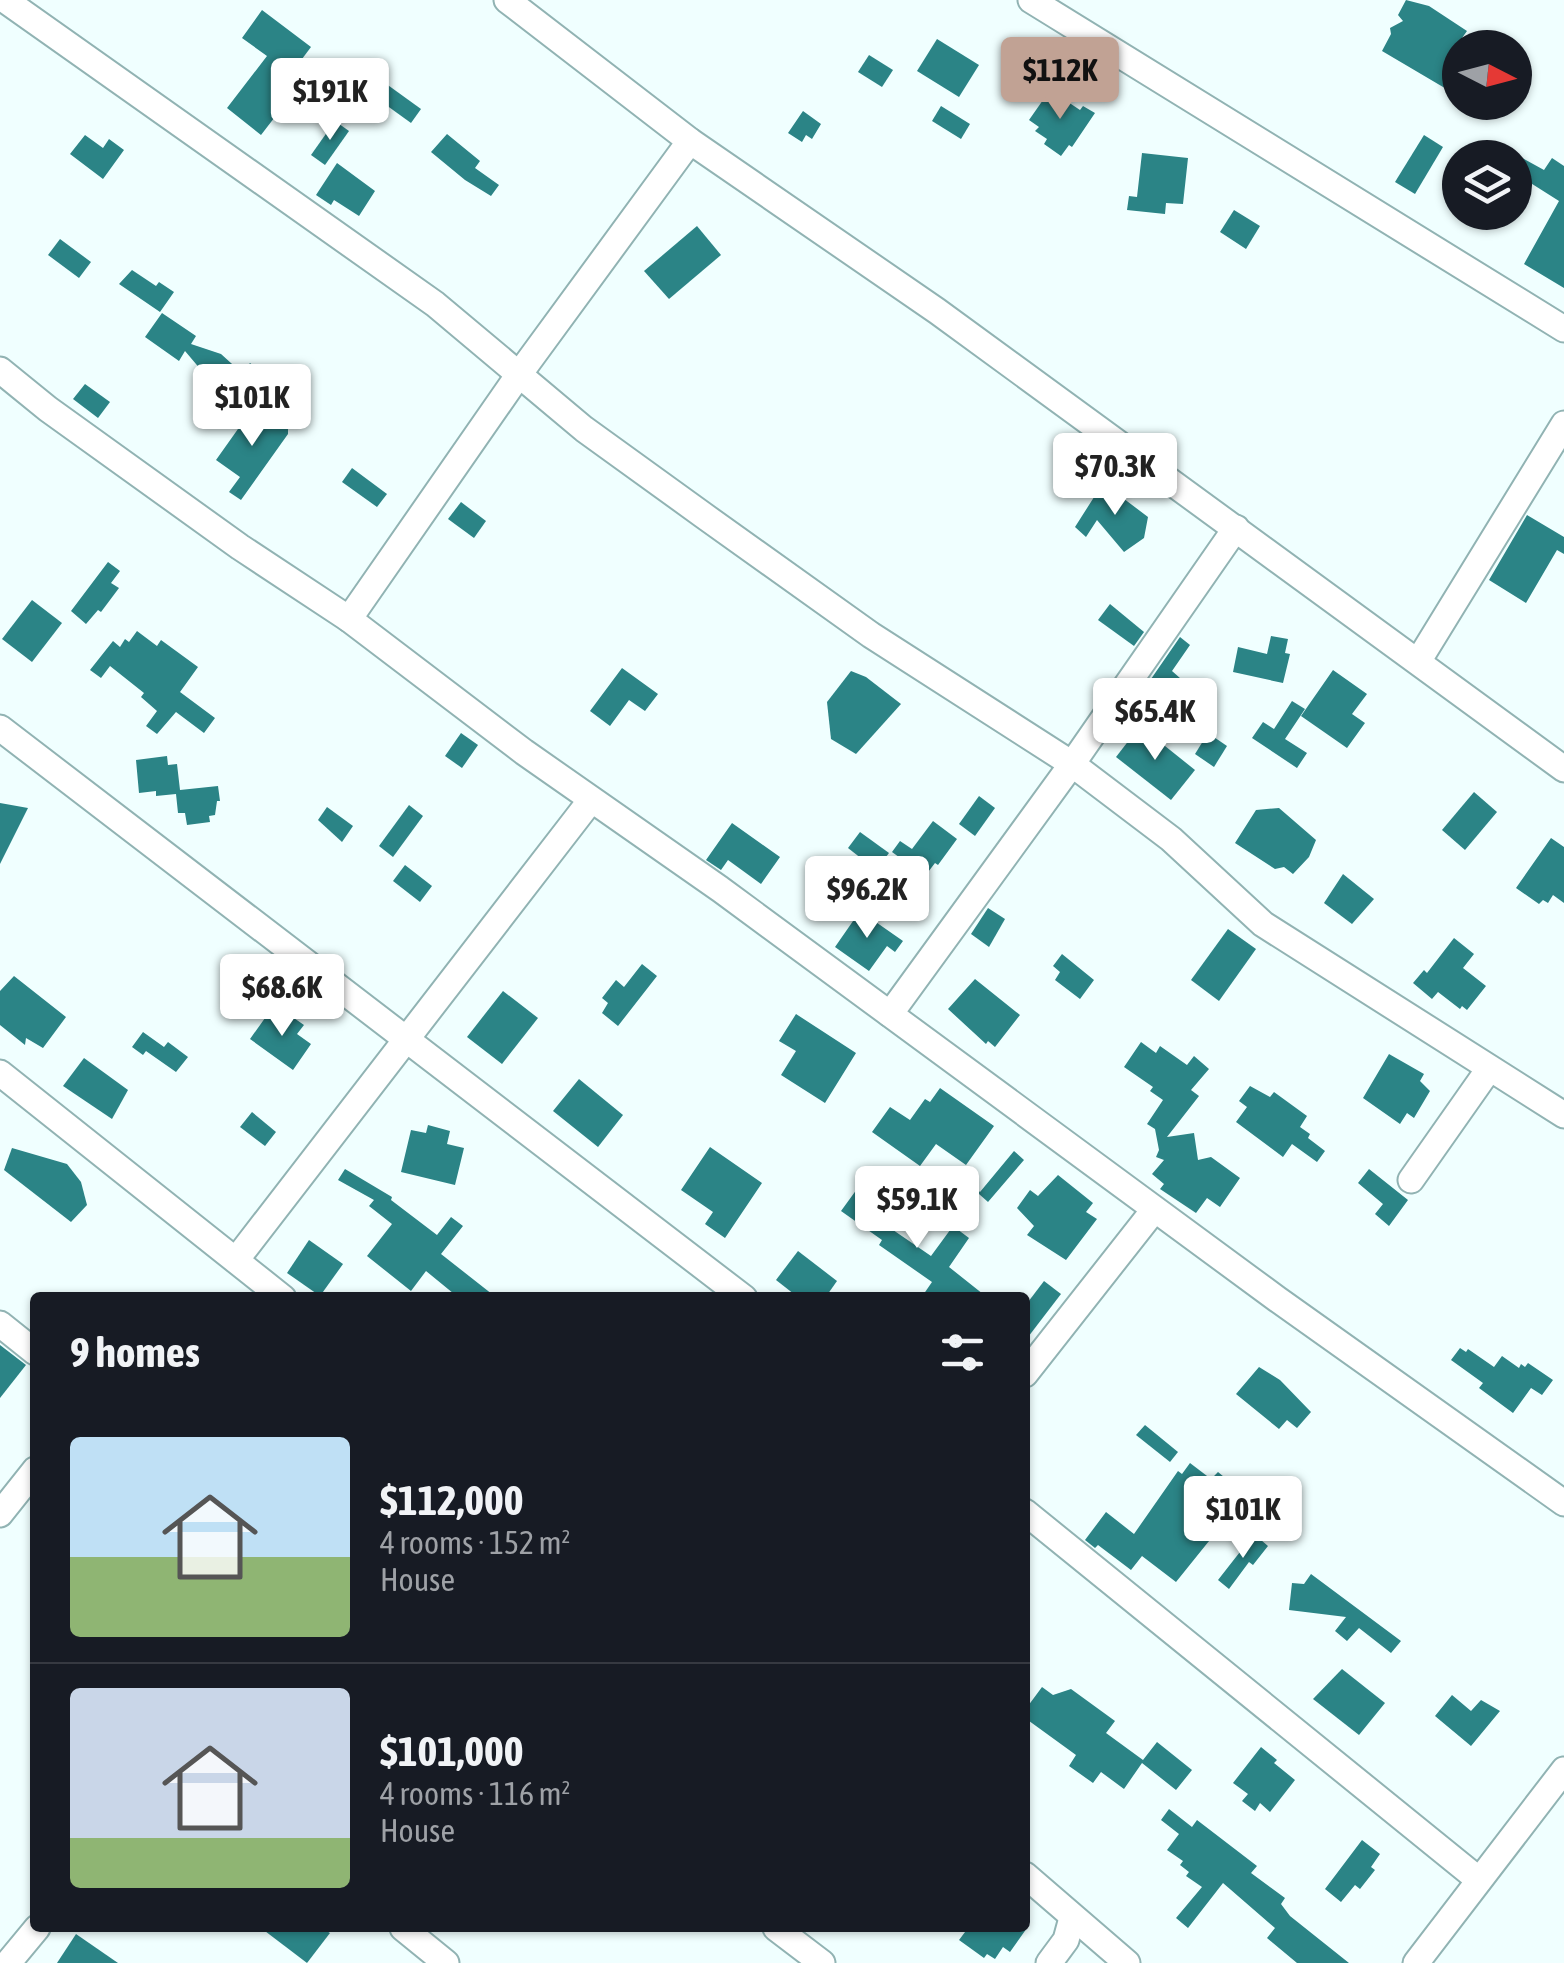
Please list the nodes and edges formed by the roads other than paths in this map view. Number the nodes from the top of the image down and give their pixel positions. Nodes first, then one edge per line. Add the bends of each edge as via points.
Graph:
1 (5, 0) edge
2 (507, 0) edge
3 (1031, 0) edge
4 (690, 141) junction
5 (1564, 330) edge
6 (0, 370) edge
7 (520, 374) junction
8 (1564, 424) edge
9 (1236, 528) junction
10 (349, 619) junction
11 (1419, 660) junction
12 (0, 728) edge
13 (1072, 764) junction
14 (1564, 768) edge
15 (591, 800) junction
16 (890, 1014) junction
17 (406, 1039) junction
18 (1489, 1068) junction
19 (0, 1073) edge
20 (1564, 1115) edge
21 (1411, 1180) dead end
22 (1154, 1210) junction
23 (236, 1260) junction
24 (275, 1292) edge
25 (736, 1292) edge
26 (0, 1324) edge
27 (30, 1348) edge
28 (1030, 1368) edge
29 (30, 1476) edge
30 (1564, 1503) edge
31 (0, 1514) edge
32 (1030, 1516) edge
33 (1564, 1770) edge
34 (1030, 1879) edge
35 (1479, 1880) junction
36 (1072, 1918) junction
37 (34, 1932) edge
38 (407, 1932) edge
39 (781, 1932) edge
40 (8, 1963) edge
41 (446, 1963) edge
42 (822, 1963) edge
43 (1048, 1963) edge
44 (1127, 1963) edge
45 (1416, 1963) edge

1 - 7 street via 435,304
2 - 4 street
3 - 5 street
4 - 7 street
4 - 9 street
6 - 10 street
7 - 10 street
7 - 13 street via 584,429 871,635
8 - 11 street
9 - 11 street
9 - 13 street
10 - 15 street
11 - 14 street
12 - 17 street
13 - 16 street
13 - 18 street via 1171,840 1263,924
15 - 16 street
15 - 17 street
16 - 22 street
17 - 23 street
17 - 25 street
18 - 20 street
18 - 21 street
19 - 23 street
22 - 28 street
22 - 30 street
23 - 24 street
26 - 27 street
29 - 31 street
32 - 35 street
33 - 35 street
34 - 36 street
35 - 45 street
36 - 43 street via 1066,1940
36 - 44 street
37 - 40 street
38 - 41 street
39 - 42 street

